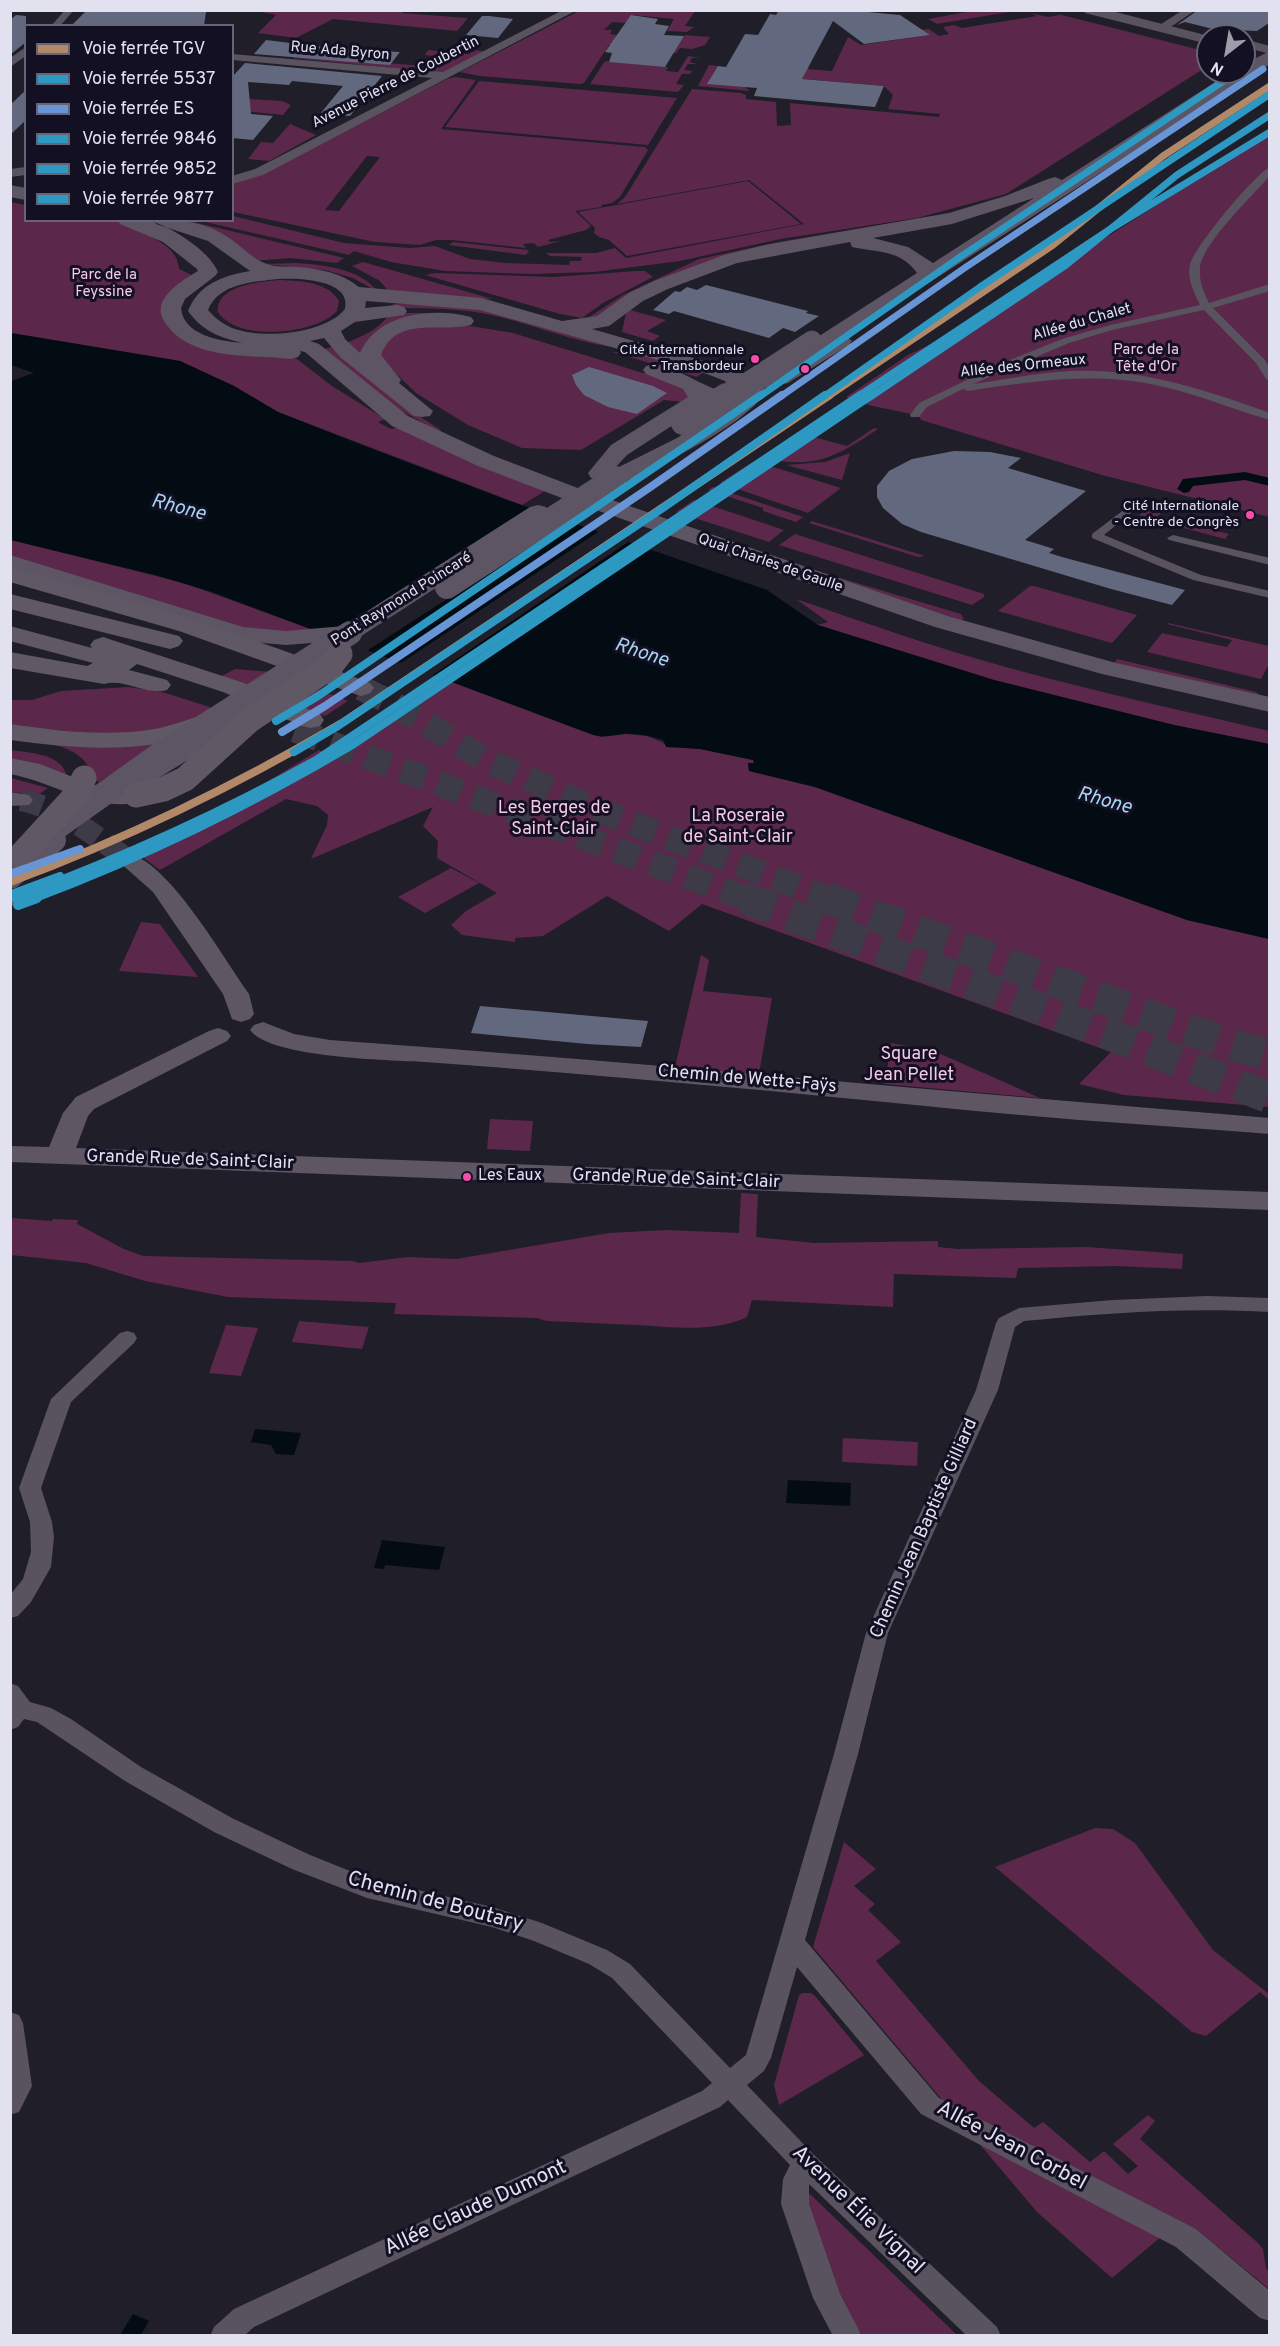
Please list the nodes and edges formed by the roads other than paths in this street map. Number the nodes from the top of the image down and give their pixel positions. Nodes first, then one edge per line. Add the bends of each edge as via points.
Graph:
1 (70, 10) edge
2 (572, 10) edge
3 (1090, 10) edge
4 (1118, 10) edge
5 (1191, 10) edge
6 (57, 24) edge
7 (1165, 26) junction
8 (1196, 32) edge
9 (1196, 36) edge
10 (24, 52) edge
11 (234, 57) edge
12 (10, 64) edge
13 (446, 76) junction
14 (1203, 84) edge
15 (1224, 84) edge
16 (1269, 170) edge
17 (1083, 176) junction
18 (234, 179) edge
19 (1055, 183) junction
20 (133, 222) edge
21 (137, 222) edge
22 (171, 222) edge
23 (924, 269) junction
24 (278, 273) junction
25 (225, 284) junction
26 (1269, 287) edge
27 (353, 292) junction
28 (1205, 306) junction
29 (350, 316) junction
30 (329, 328) junction
31 (555, 332) junction
32 (269, 340) junction
33 (816, 342) junction
34 (625, 344) junction
35 (648, 368) junction
36 (1269, 377) edge
37 (740, 381) junction
38 (953, 390) junction
39 (395, 391) junction
40 (693, 403) junction
41 (915, 415) dead end
42 (1269, 417) edge
43 (400, 421) junction
44 (607, 476) junction
45 (1138, 502) dead end
46 (1173, 538) dead end
47 (10, 562) edge
48 (1269, 562) edge
49 (10, 574) edge
50 (10, 582) edge
51 (10, 593) edge
52 (1269, 595) edge
53 (10, 601) edge
54 (105, 601) junction
55 (10, 608) edge
56 (10, 621) edge
57 (10, 633) edge
58 (345, 643) junction
59 (10, 647) edge
60 (10, 655) edge
61 (230, 655) junction
62 (10, 660) edge
63 (10, 665) edge
64 (265, 666) junction
65 (158, 685) junction
66 (1269, 689) edge
67 (1269, 705) edge
68 (246, 710) junction
69 (10, 732) edge
70 (202, 733) junction
71 (10, 742) edge
72 (10, 766) edge
73 (10, 772) edge
74 (56, 781) junction
75 (126, 793) junction
76 (129, 861) tunnel mouth
77 (14, 865) edge
78 (10, 890) edge
79 (241, 1014) junction
80 (263, 1030) junction
81 (218, 1036) junction
82 (1269, 1126) edge
83 (10, 1154) edge
84 (59, 1156) junction
85 (1269, 1201) edge
86 (1269, 1305) edge
87 (127, 1338) dead end
88 (10, 1610) edge
89 (13, 1707) edge
90 (791, 1942) junction
91 (10, 2023) edge
92 (729, 2084) junction
93 (10, 2104) edge
94 (805, 2163) junction
95 (1269, 2309) edge
96 (224, 2336) edge
97 (848, 2336) edge
98 (987, 2336) edge

1 - 6 street
2 - 13 street, Avenue Pierre de Coubertin
3 - 7 street
4 - 7 street
5 - 7 street
7 - 8 street
7 - 9 street
10 - 12 street
11 - 13 street, Rue Ada Byron
13 - 18 street, Avenue Pierre de Coubertin via 259,172
14 - 19 main road
15 - 17 main road
16 - 28 street via 1207,241 1195,265 1195,284
17 - 33 main road
17 - 37 main road via 1034,217 781,379
19 - 23 main road
19 - 31 main road via 952,218 731,259 636,297 598,324
20 - 43 main road via 178,241 206,267 205,275 181,291 172,304 173,319 188,334 232,348 292,353 333,383
21 - 25 main road via 189,238 224,269
22 - 24 main road via 222,241 248,265
23 - 33 main road
23 - 34 main road via 924,264 914,258 876,243 742,262 671,286 631,306 623,314 618,332
24 - 25 main road
24 - 27 main road via 326,278
25 - 32 main road via 201,298 201,317 225,333
26 - 28 street, Allée du Chalet
27 - 29 main road via 356,306
27 - 31 main road via 385,299 482,304
28 - 36 street via 1260,361
28 - 38 street, Allée du Chalet via 1088,334 1031,353
29 - 30 main road
29 - 31 main road via 384,311 461,313
30 - 32 main road
30 - 39 main road, Quai Charles de Gaulle via 342,347
31 - 34 main road
31 - 35 main road
31 - 39 main road via 456,320 423,320 399,326 376,342 370,355 388,375
32 - 43 main road, Quai Charles de Gaulle via 312,348
33 - 44 main road
34 - 37 main road
35 - 37 main road
35 - 40 main road via 690,385 698,392
37 - 40 main road
37 - 44 main road via 755,390 753,396 723,418 685,443
38 - 41 street, Allée du Chalet via 923,405
38 - 42 street, Allée des Ormeaux via 1060,375 1136,377
39 - 66 main road, Quai Charles de Gaulle via 420,410 491,450 766,549 1114,652
40 - 44 main road via 619,450
43 - 67 main road, Quai Charles de Gaulle via 458,450 575,495 943,622 1111,669
44 - 58 main road, Pont Raymond Poincaré, bridge
45 - 52 street via 1122,522 1096,536 1197,578
46 - 48 street
47 - 58 main road via 220,628 266,638
49 - 54 highway
50 - 54 highway
51 - 61 highway
53 - 61 highway
54 - 64 highway via 257,649 355,692
55 - 64 highway via 127,641
56 - 68 highway via 129,653 232,687 303,725
57 - 68 highway via 146,671
58 - 68 main road, Pont Raymond Poincaré
58 - 75 highway, bridge via 330,668 250,720 185,779 165,789
59 - 65 highway
60 - 65 highway
61 - 64 highway
62 - 65 highway
63 - 65 highway
65 - 68 highway
68 - 70 main road
68 - 75 main road, bridge
69 - 70 highway via 98,742
70 - 75 main road
70 - 77 main road, bridge via 98,795
70 - 78 main road via 98,813
71 - 77 highway, bridge via 69,759 81,769 84,778 75,796
72 - 74 highway
73 - 74 highway
74 - 75 highway via 89,793
75 - 77 main road, bridge
76 - 79 main road via 162,887 236,994
79 - 80 main road via 256,1017
79 - 81 main road via 222,1020 216,1028
80 - 81 main road via 247,1041 230,1042
80 - 82 main road, Chemin de Wette-Faÿs via 299,1043 341,1049 573,1065
81 - 84 main road via 85,1103 76,1113
83 - 84 main road, Grande Rue de Saint-Clair
84 - 85 main road, Grande Rue de Saint-Clair
86 - 90 street, Chemin Jean Baptiste Gilliard via 1150,1304 1019,1315 1006,1323 987,1390 877,1633
87 - 88 street via 62,1399 30,1488 42,1518 43,1557 32,1582
89 - 92 street, Chemin de Boutary via 43,1714 175,1798 301,1862 368,1888 492,1917 598,1957 621,1971
90 - 92 street, Chemin Jean Baptiste Gilliard via 758,2058
90 - 95 street, Allée Jean Corbel via 930,2106 1186,2238
91 - 93 street via 19,2086
92 - 94 street, Avenue Élie Vignal
92 - 96 street, Allée Claude Dumont via 711,2099 244,2318
94 - 97 street via 796,2179 795,2204 827,2298
94 - 98 street, Avenue Élie Vignal

